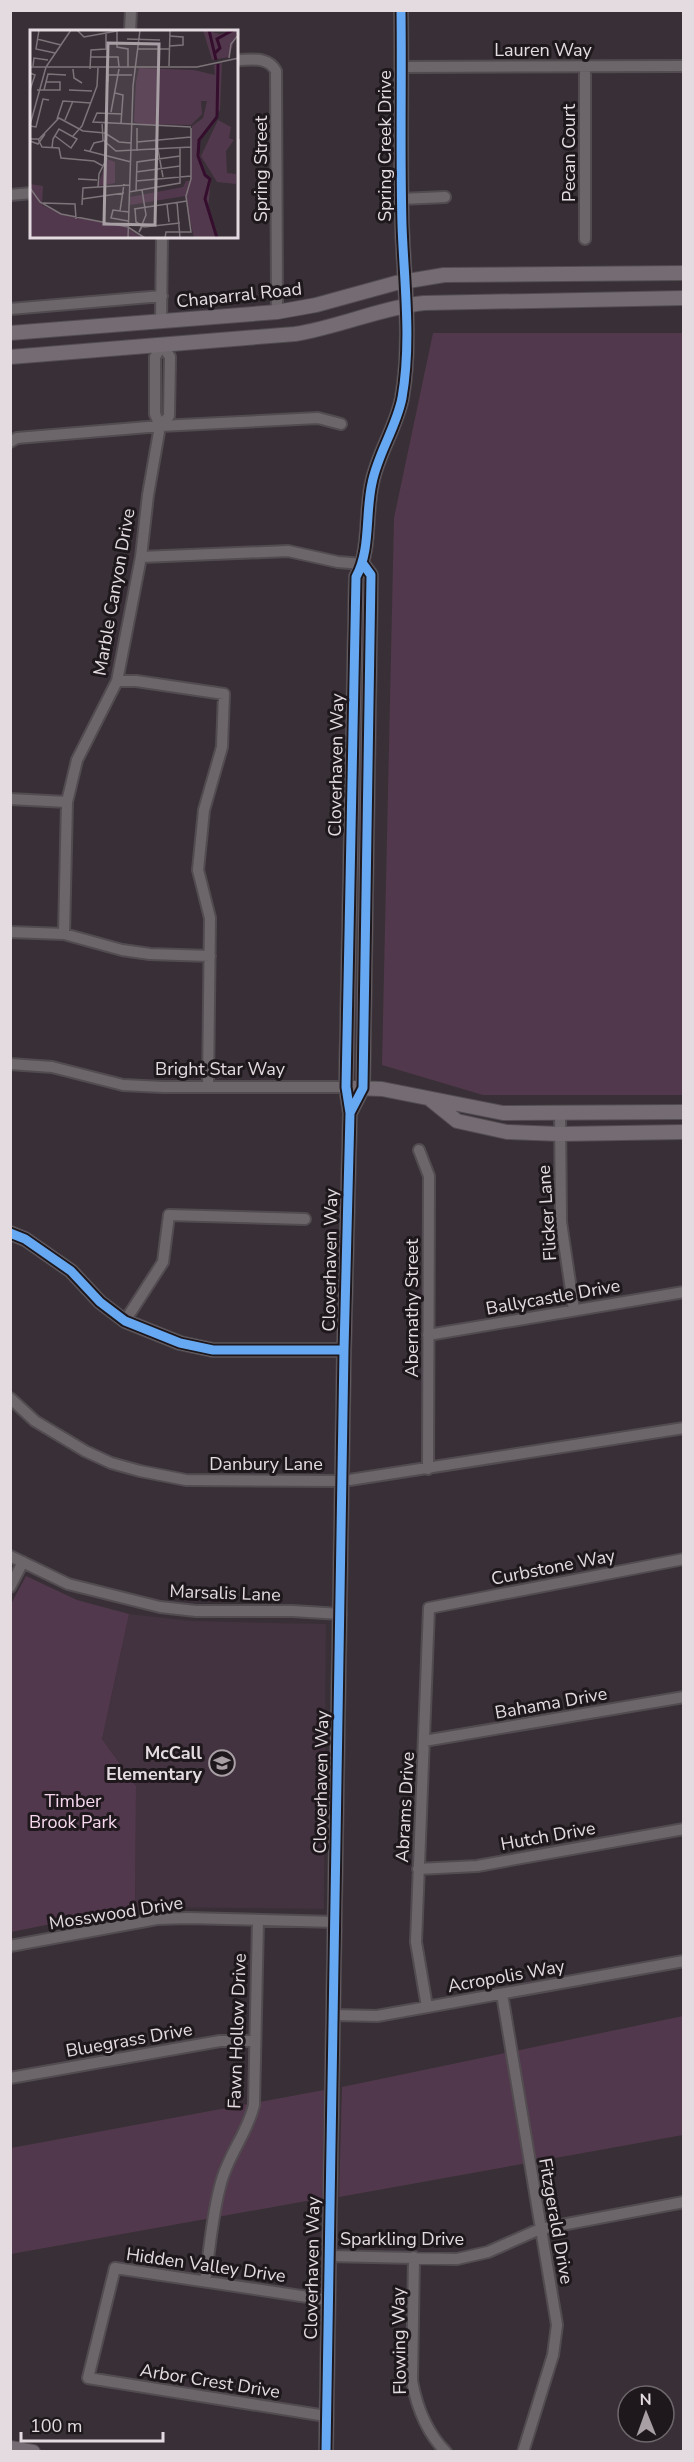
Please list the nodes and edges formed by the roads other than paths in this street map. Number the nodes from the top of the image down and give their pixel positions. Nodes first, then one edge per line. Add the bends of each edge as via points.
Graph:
1 (130, 10) edge
2 (401, 10) edge
3 (130, 30) edge
4 (238, 60) edge
5 (684, 66) edge
6 (402, 67) junction
7 (585, 67) junction
8 (30, 193) edge
9 (10, 195) edge
10 (445, 197) dead end
11 (401, 199) junction
12 (162, 238) edge
13 (585, 239) dead end
14 (684, 273) edge
15 (404, 281) junction
16 (162, 296) junction
17 (684, 298) edge
18 (405, 305) junction
19 (10, 309) edge
20 (278, 312) junction
21 (161, 321) junction
22 (10, 333) edge
23 (162, 345) junction
24 (10, 357) edge
25 (341, 424) dead end
26 (160, 426) junction
27 (14, 440) edge
28 (141, 557) junction
29 (363, 564) junction
30 (117, 681) junction
31 (10, 800) edge
32 (67, 802) junction
33 (10, 932) edge
34 (64, 934) junction
35 (210, 956) junction
36 (10, 1064) edge
37 (208, 1087) junction
38 (346, 1087) junction
39 (363, 1088) junction
40 (431, 1100) junction
41 (684, 1112) edge
42 (350, 1113) junction
43 (560, 1113) junction
44 (684, 1131) edge
45 (560, 1134) junction
46 (418, 1150) dead end
47 (305, 1219) dead end
48 (10, 1233) edge
49 (683, 1293) edge
50 (574, 1310) junction
51 (125, 1321) junction
52 (428, 1335) junction
53 (344, 1350) junction
54 (10, 1398) edge
55 (684, 1428) edge
56 (428, 1469) junction
57 (343, 1481) junction
58 (10, 1556) edge
59 (684, 1559) edge
60 (23, 1562) junction
61 (10, 1587) edge
62 (429, 1608) joint
63 (341, 1614) junction
64 (684, 1697) edge
65 (424, 1741) junction
66 (684, 1828) edge
67 (418, 1869) junction
68 (258, 1920) junction
69 (335, 1922) junction
70 (10, 1946) edge
71 (684, 1961) edge
72 (502, 1994) junction
73 (427, 2007) junction
74 (334, 2015) junction
75 (255, 2042) junction
76 (10, 2078) edge
77 (684, 2202) edge
78 (540, 2229) junction
79 (329, 2256) junction
80 (414, 2257) junction
81 (205, 2280) junction
82 (328, 2300) junction
83 (88, 2378) joint
84 (326, 2416) junction
85 (10, 2448) edge
86 (33, 2451) edge
87 (326, 2451) edge
88 (446, 2451) edge
89 (523, 2451) edge

1 - 3 street
2 - 6 street, Spring Creek Drive
4 - 20 street, Spring Street via 269,62 277,77
5 - 7 street, Lauren Way
6 - 7 street, Lauren Way
6 - 11 street, Spring Creek Drive
7 - 13 street, Pecan Court
8 - 9 street
10 - 11 street
11 - 15 street, Spring Creek Drive
12 - 16 street
14 - 15 street, Chaparral Road via 444,275
15 - 18 street, Cloverhaven Way
15 - 20 street, Chaparral Road
16 - 19 street
16 - 21 street
17 - 18 street
18 - 23 street via 306,332
18 - 29 street, Cloverhaven Way via 402,397 371,485
20 - 21 street, Chaparral Road
21 - 22 street, Chaparral Road
21 - 23 street
23 - 24 street
23 - 26 street, Marble Canyon Drive via 155,360 155,414
25 - 26 street via 318,418
26 - 27 street
26 - 28 street, Marble Canyon Drive
28 - 29 street via 288,551
28 - 30 street, Marble Canyon Drive
29 - 38 street, Cloverhaven Way via 356,577
29 - 39 street, Cloverhaven Way via 371,576
30 - 32 street, Marble Canyon Drive via 77,760
30 - 35 street via 224,694 222,747 204,810 198,870 210,918
31 - 32 street
32 - 34 street, Marble Canyon Drive
33 - 34 street
34 - 35 street via 122,950
35 - 37 street
36 - 37 street, Bright Star Way via 52,1067 123,1085
37 - 38 street, Bright Star Way
38 - 39 street, Bright Star Way
38 - 42 street, Cloverhaven Way
39 - 40 street, Bright Star Way
39 - 42 street, Cloverhaven Way
40 - 43 street, Bright Star Way via 503,1113
40 - 45 street, Bright Star Way via 457,1121 507,1132
41 - 43 street, Bright Star Way
42 - 53 street, Cloverhaven Way
43 - 45 street, Flicker Lane
44 - 45 street, Bright Star Way
45 - 50 street, Flicker Lane via 561,1222
46 - 52 street, Abernathy Street via 429,1176
47 - 51 street via 169,1215 163,1262
48 - 51 street via 70,1271
49 - 50 street, Ballycastle Drive
50 - 52 street, Ballycastle Drive
51 - 53 street via 180,1343 213,1350
52 - 56 street, Abernathy Street
53 - 57 street, Cloverhaven Way
54 - 57 street, Danbury Lane via 35,1421 61,1437 111,1463 140,1471 186,1480
55 - 56 street, Danbury Lane
56 - 57 street, Danbury Lane
57 - 63 street, Cloverhaven Way
58 - 60 street, Marsalis Lane
59 - 62 street, Curbstone Way
60 - 61 street
60 - 63 street, Marsalis Lane via 68,1584 160,1607
62 - 65 street, Abrams Drive
63 - 69 street, Cloverhaven Way
64 - 65 street, Bahama Drive
65 - 67 street, Abrams Drive
66 - 67 street, Hutch Drive via 477,1866
67 - 73 street, Abrams Drive via 416,1942
68 - 69 street, Mosswood Drive
68 - 70 street, Mosswood Drive via 157,1919
68 - 75 street, Fawn Hollow Drive
69 - 74 street, Cloverhaven Way
71 - 72 street, Acropolis Way
72 - 73 street, Acropolis Way
72 - 78 street, Fitzgerald Drive
73 - 74 street, Acropolis Way via 377,2016
74 - 79 street, Cloverhaven Way
75 - 76 street, Bluegrass Drive via 220,2040
75 - 81 street, Fawn Hollow Drive via 252,2116 220,2184
77 - 78 street, Sparkling Drive
78 - 80 street, Sparkling Drive via 488,2252 457,2259
78 - 89 street, Fitzgerald Drive via 557,2325 554,2355
79 - 80 street, Sparkling Drive
79 - 82 street, Cloverhaven Way
80 - 88 street, Flowing Way via 412,2381 426,2426
81 - 82 street, Hidden Valley Drive
81 - 83 street, Hidden Valley Drive via 115,2268
82 - 84 street, Cloverhaven Way
83 - 84 street, Arbor Crest Drive
84 - 87 street, Cloverhaven Way
85 - 86 street

